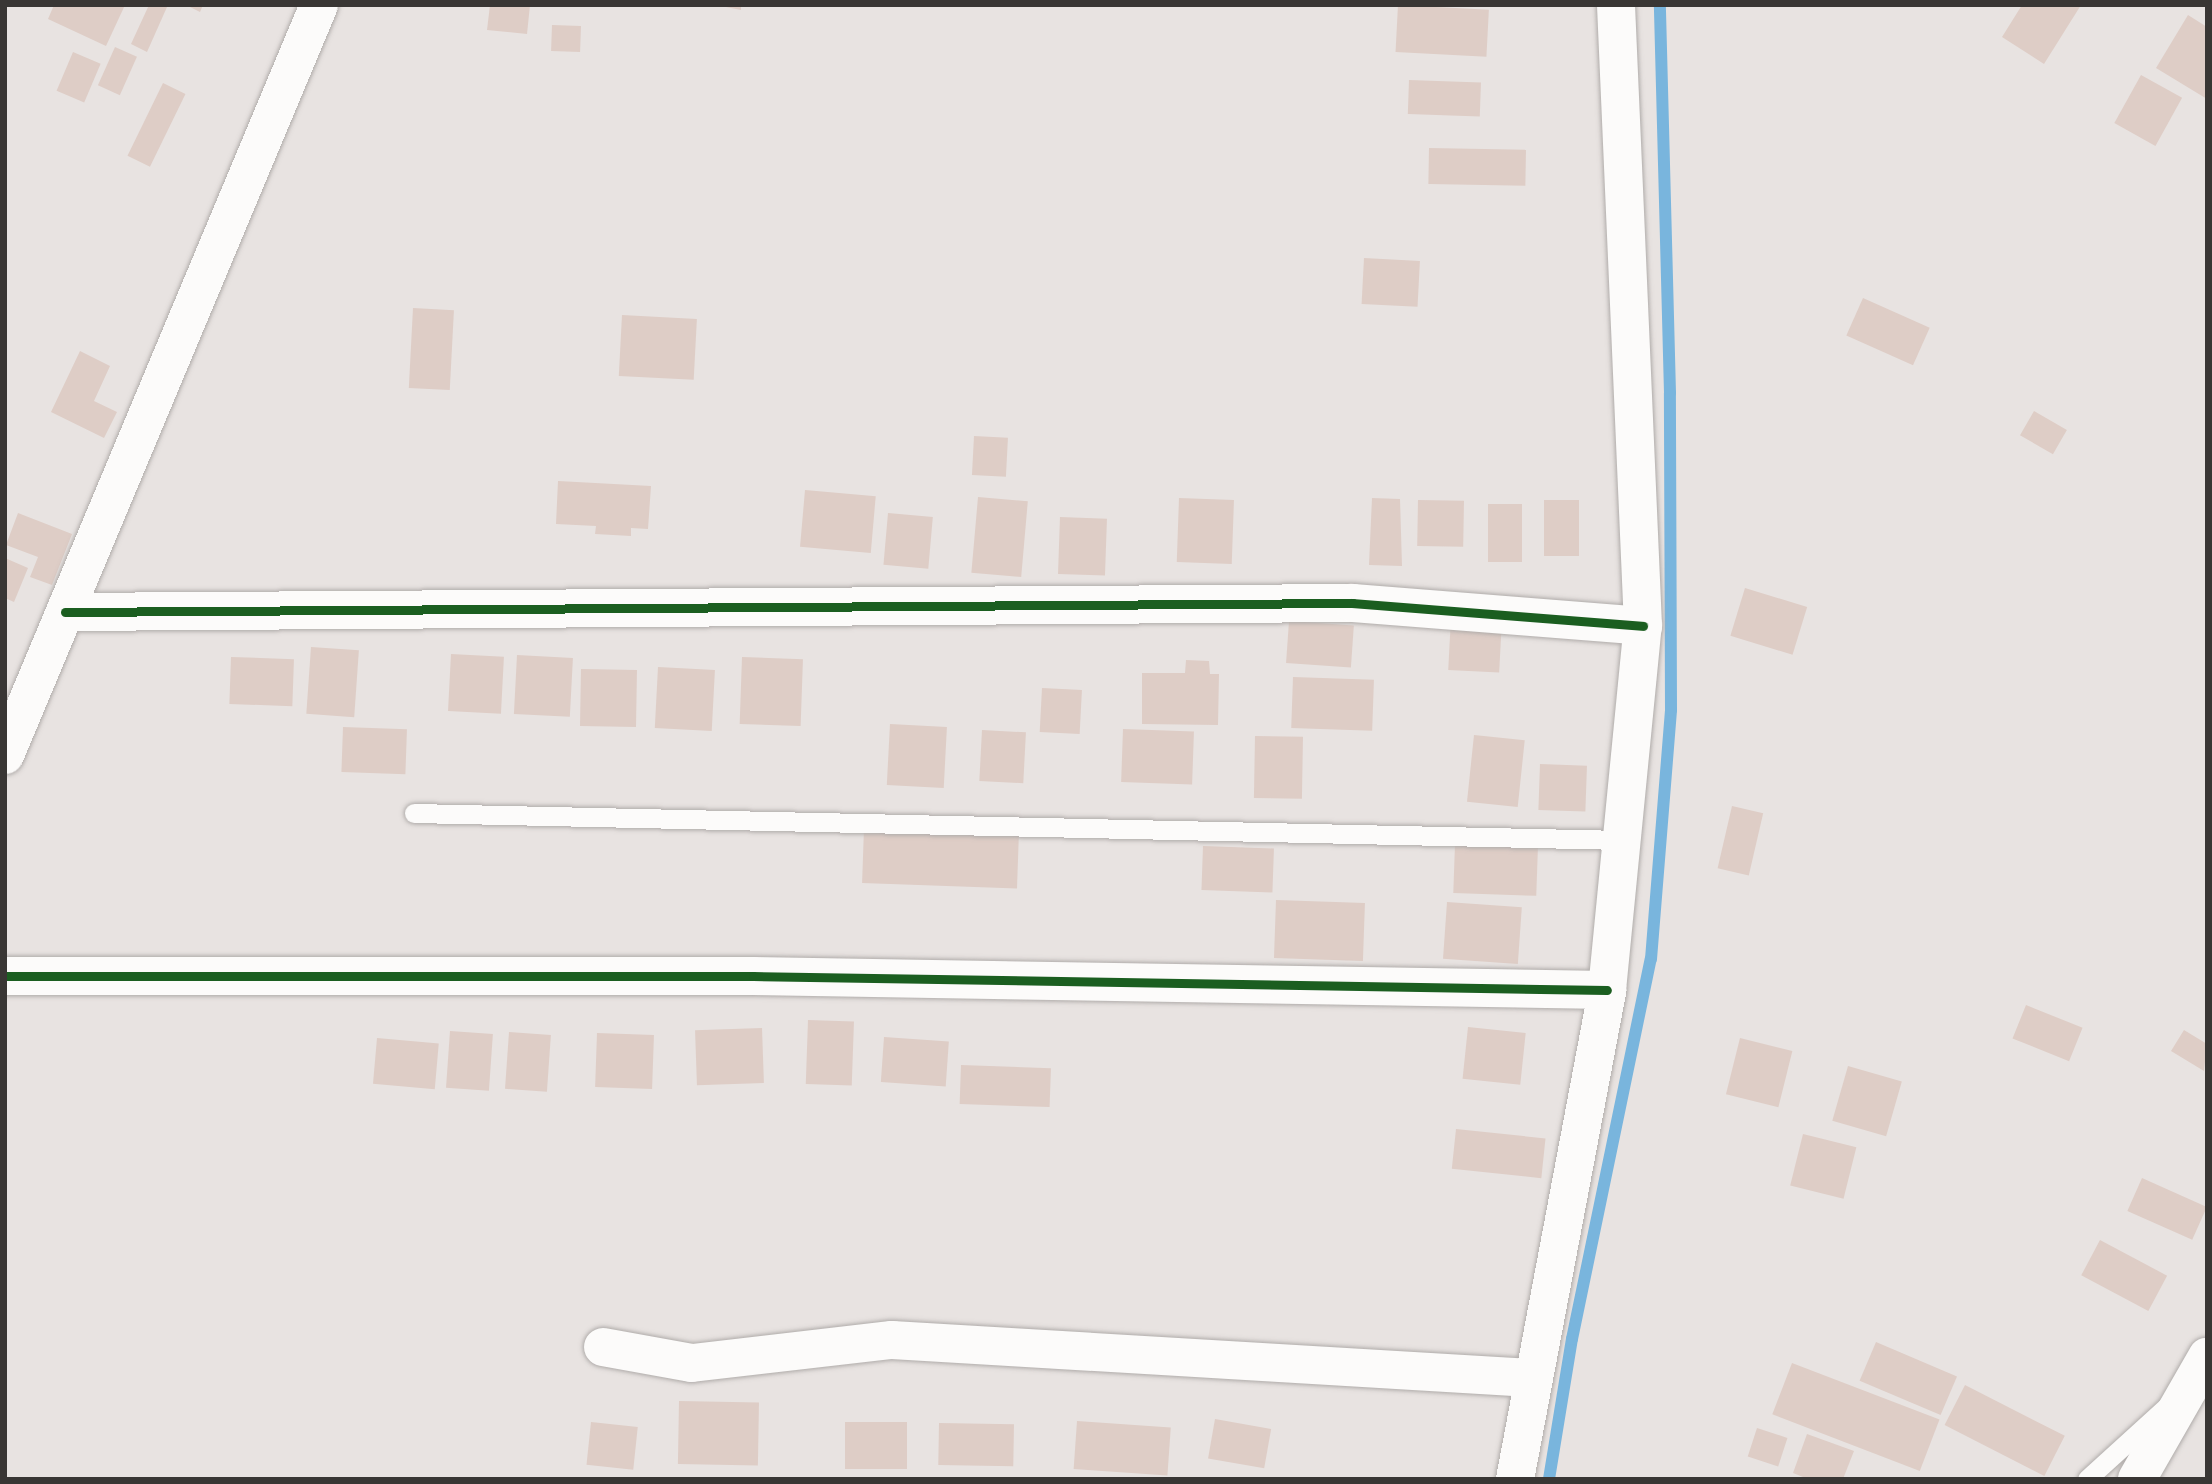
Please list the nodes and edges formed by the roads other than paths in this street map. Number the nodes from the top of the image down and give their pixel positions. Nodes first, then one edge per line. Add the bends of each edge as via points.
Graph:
1 (319, 5) edge
2 (1616, 5) edge
3 (65, 612) junction
4 (1643, 626) junction
5 (5, 755) edge
6 (414, 813) dead end
7 (1625, 841) junction
8 (5, 976) edge
9 (1607, 990) junction
10 (603, 1347) dead end
11 (2207, 1357) edge
12 (1531, 1378) junction
13 (2183, 1392) junction
14 (1515, 1479) edge
15 (2087, 1479) edge
16 (2137, 1479) edge

1 - 3 street
2 - 4 street
3 - 4 street via 1353,603
3 - 5 street
4 - 7 street
6 - 7 lane
7 - 9 street
8 - 9 street via 753,976
9 - 12 street
10 - 12 street via 691,1363 892,1340
11 - 13 street
12 - 14 street
13 - 15 lane
13 - 16 street

